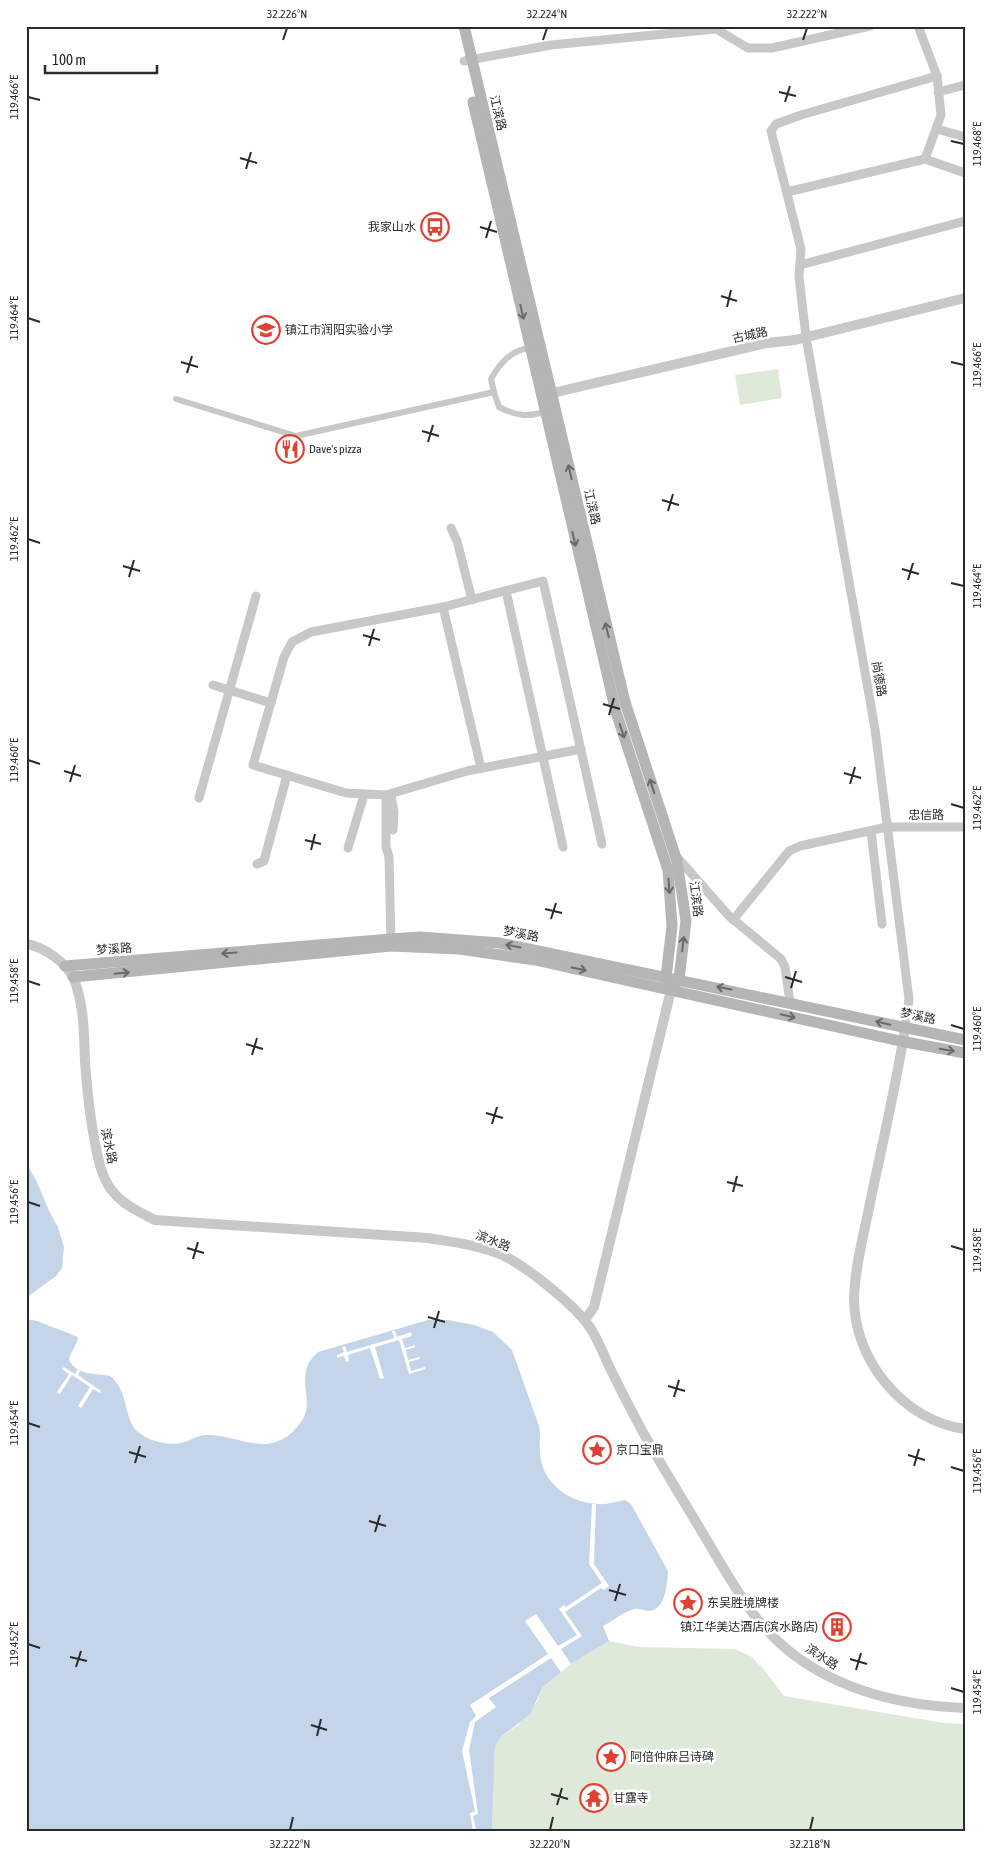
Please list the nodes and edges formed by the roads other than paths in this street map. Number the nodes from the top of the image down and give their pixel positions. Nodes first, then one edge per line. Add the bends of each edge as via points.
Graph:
1 (456, 26) edge
2 (464, 26) edge
3 (870, 26) edge
4 (918, 26) edge
5 (467, 60) junction
6 (937, 76) junction
7 (965, 85) edge
8 (938, 92) junction
9 (937, 129) junction
10 (965, 137) edge
11 (925, 159) junction
12 (965, 173) edge
13 (787, 192) junction
14 (965, 221) edge
15 (800, 265) junction
16 (965, 298) edge
17 (806, 338) junction
18 (530, 348) junction
19 (494, 392) junction
20 (546, 394) junction
21 (176, 399) dead end
22 (545, 412) junction
23 (452, 528) dead end
24 (506, 591) junction
25 (256, 596) dead end
26 (472, 600) junction
27 (443, 607) junction
28 (213, 685) dead end
29 (230, 690) junction
30 (271, 703) junction
31 (581, 749) junction
32 (543, 756) junction
33 (482, 768) junction
34 (287, 776) junction
35 (388, 794) junction
36 (364, 795) junction
37 (199, 798) dead end
38 (887, 827) junction
39 (965, 827) edge
40 (870, 831) junction
41 (602, 844) dead end
42 (563, 847) dead end
43 (348, 848) dead end
44 (675, 855) junction
45 (257, 864) dead end
46 (733, 920) junction
47 (882, 924) dead end
48 (391, 943) junction
49 (26, 944) edge
50 (65, 966) junction
51 (73, 977) junction
52 (666, 977) junction
53 (679, 979) junction
54 (670, 990) junction
55 (790, 1002) junction
56 (905, 1028) junction
57 (965, 1040) edge
58 (903, 1042) junction
59 (965, 1053) edge
60 (585, 1320) junction
61 (965, 1429) edge
62 (965, 1708) edge

1 - 5 main road, 江滨路
2 - 5 main road, 江滨路
3 - 5 street via 763,48 748,48 716,29 551,45
4 - 6 street
5 -> 18 main road, 江滨路
5 - 20 main road, 江滨路
6 - 8 street
6 - 13 street, 尚德路 via 776,124 771,131
7 - 8 street
8 - 9 street via 941,115
9 - 10 street
9 - 11 street
11 - 12 street
11 - 13 street
13 - 15 street, 尚德路 via 801,249
14 - 15 street
15 - 17 street, 尚德路
16 - 17 street, 古城路
17 - 20 street, 古城路
17 - 38 street, 尚德路 via 875,729
18 - 19 street via 501,361 491,379
18 - 20 main road, 江滨路
19 - 21 street via 296,436
19 - 22 street via 499,407 512,414 531,416
20 - 22 main road, 江滨路
44 -> 20 main road, 江滨路 via 625,702
22 -> 52 main road, 江滨路 via 616,712 668,870 672,926
23 - 26 street
24 - 26 street
24 - 31 street via 542,581
24 - 32 street
25 - 29 street
26 - 27 street
27 - 30 street via 311,632 292,642 284,657
27 - 33 street
28 - 29 street
29 - 30 street
29 - 37 street
30 - 34 street via 253,765
31 - 32 street
31 - 41 street
32 - 33 street
32 - 42 street
33 - 35 street
34 - 36 street
34 - 45 street via 264,861
35 - 36 street
35 - 48 street via 394,812 389,857
36 - 43 street
38 - 39 street, 忠信路
38 - 40 street, 忠信路
38 - 56 street, 尚德路 via 909,999
40 - 46 street, 忠信路 via 789,851
40 - 47 street
44 - 46 street
53 -> 44 main road, 江滨路 via 686,921
46 - 55 street via 782,959
48 -> 50 main road, 梦溪路
51 -> 48 main road, 梦溪路
52 -> 48 main road, 梦溪路 via 500,943 420,937
48 -> 54 main road, 梦溪路 via 500,954
49 - 50 street, 滨水路 via 34,945
50 - 51 street, 滨水路
51 - 60 street, 滨水路 via 82,1011 88,1096 101,1170 114,1194 136,1210 155,1220 395,1235 464,1244 503,1256 537,1278
52 - 53 main road, 梦溪路
52 - 54 main road, 江滨路
53 - 54 main road
55 -> 53 main road, 梦溪路
54 -> 58 main road, 梦溪路
54 - 60 street via 594,1307
56 -> 55 main road, 梦溪路
56 - 57 main road, 梦溪路
56 - 58 street
58 -> 59 main road, 梦溪路
58 - 61 street via 859,1256 854,1298 861,1338 877,1373 906,1404 936,1421
60 - 62 street, 滨水路 via 665,1470 732,1582 756,1617 778,1641 814,1669 846,1686 906,1702

